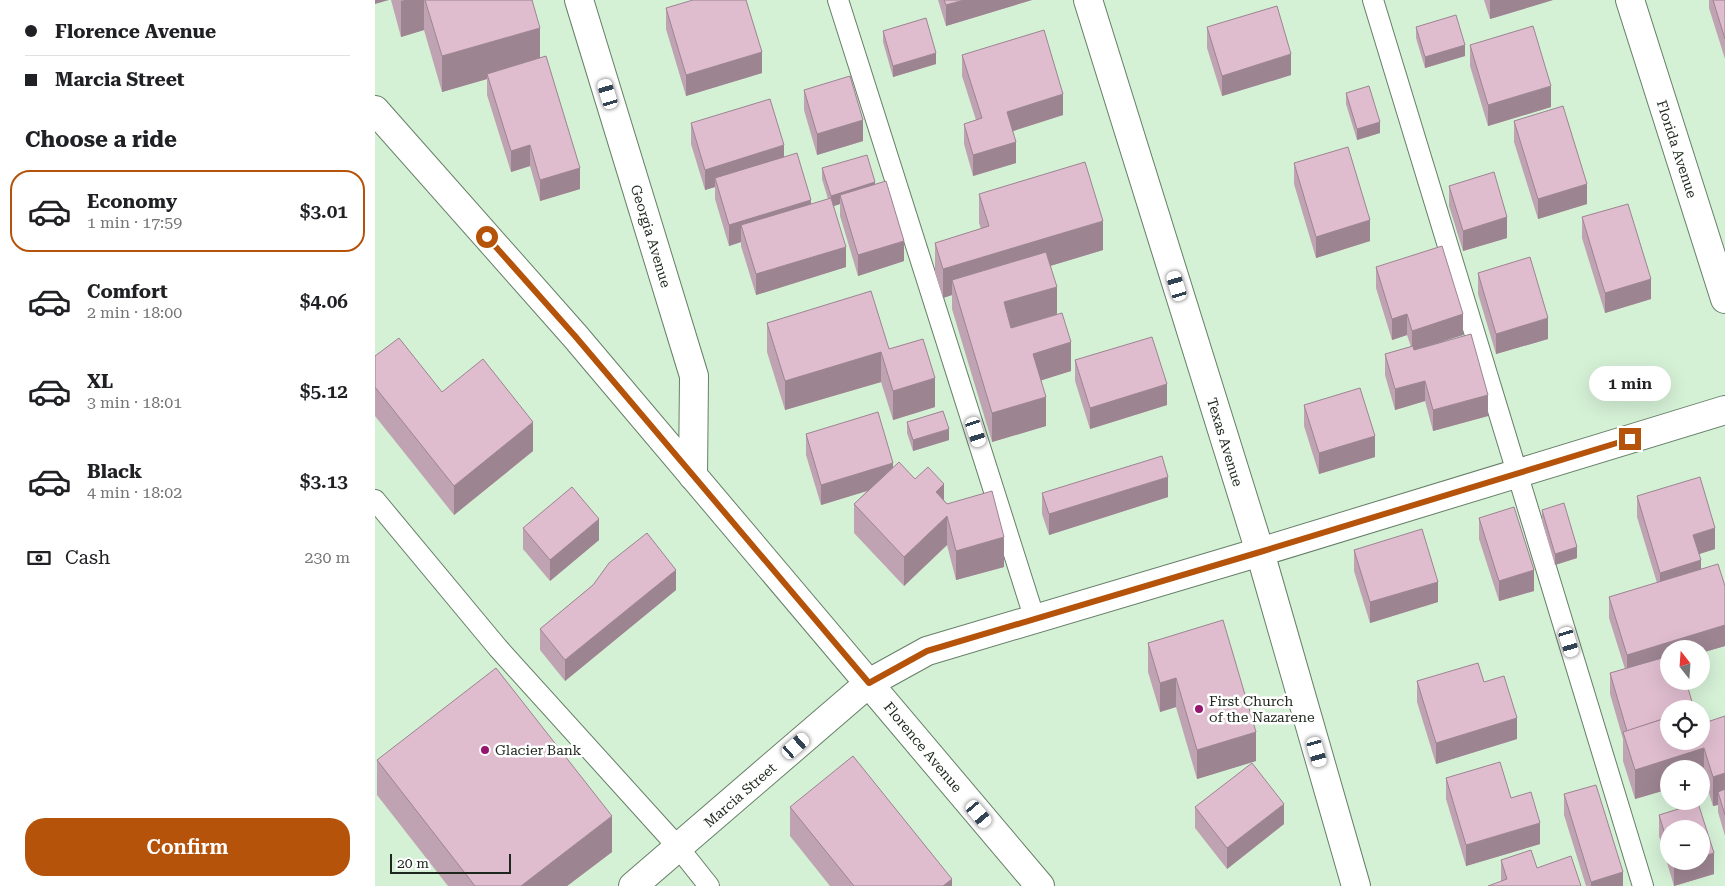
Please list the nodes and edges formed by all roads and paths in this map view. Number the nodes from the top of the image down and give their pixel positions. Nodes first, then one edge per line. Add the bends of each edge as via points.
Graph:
1 (579, 0) edge
2 (839, 0) edge
3 (1088, 0) edge
4 (1373, 0) edge
5 (1630, 0) edge
6 (375, 110) edge
7 (1725, 299) edge
8 (1725, 410) edge
9 (1517, 474) junction
10 (693, 476) junction
11 (375, 500) edge
12 (1260, 552) junction
13 (1035, 620) junction
14 (869, 683) junction
15 (678, 847) junction
16 (633, 886) edge
17 (709, 886) edge
18 (1039, 886) edge
19 (1356, 886) edge
20 (1643, 886) edge

1 - 10 street, Georgia Avenue via 694,376
2 - 13 lane
3 - 12 street, Texas Avenue
4 - 9 lane
5 - 7 street, Florida Avenue
6 - 10 street, Florence Avenue via 575,336
8 - 9 street, Marcia Street
9 - 12 street, Marcia Street
9 - 20 lane
10 - 14 street, Florence Avenue
11 - 15 lane via 498,648
12 - 13 street, Marcia Street
12 - 19 street, Texas Avenue
13 - 14 street, Marcia Street via 927,651
14 - 15 street, Marcia Street
14 - 18 street, Florence Avenue
15 - 16 street, Marcia Street
15 - 17 lane

